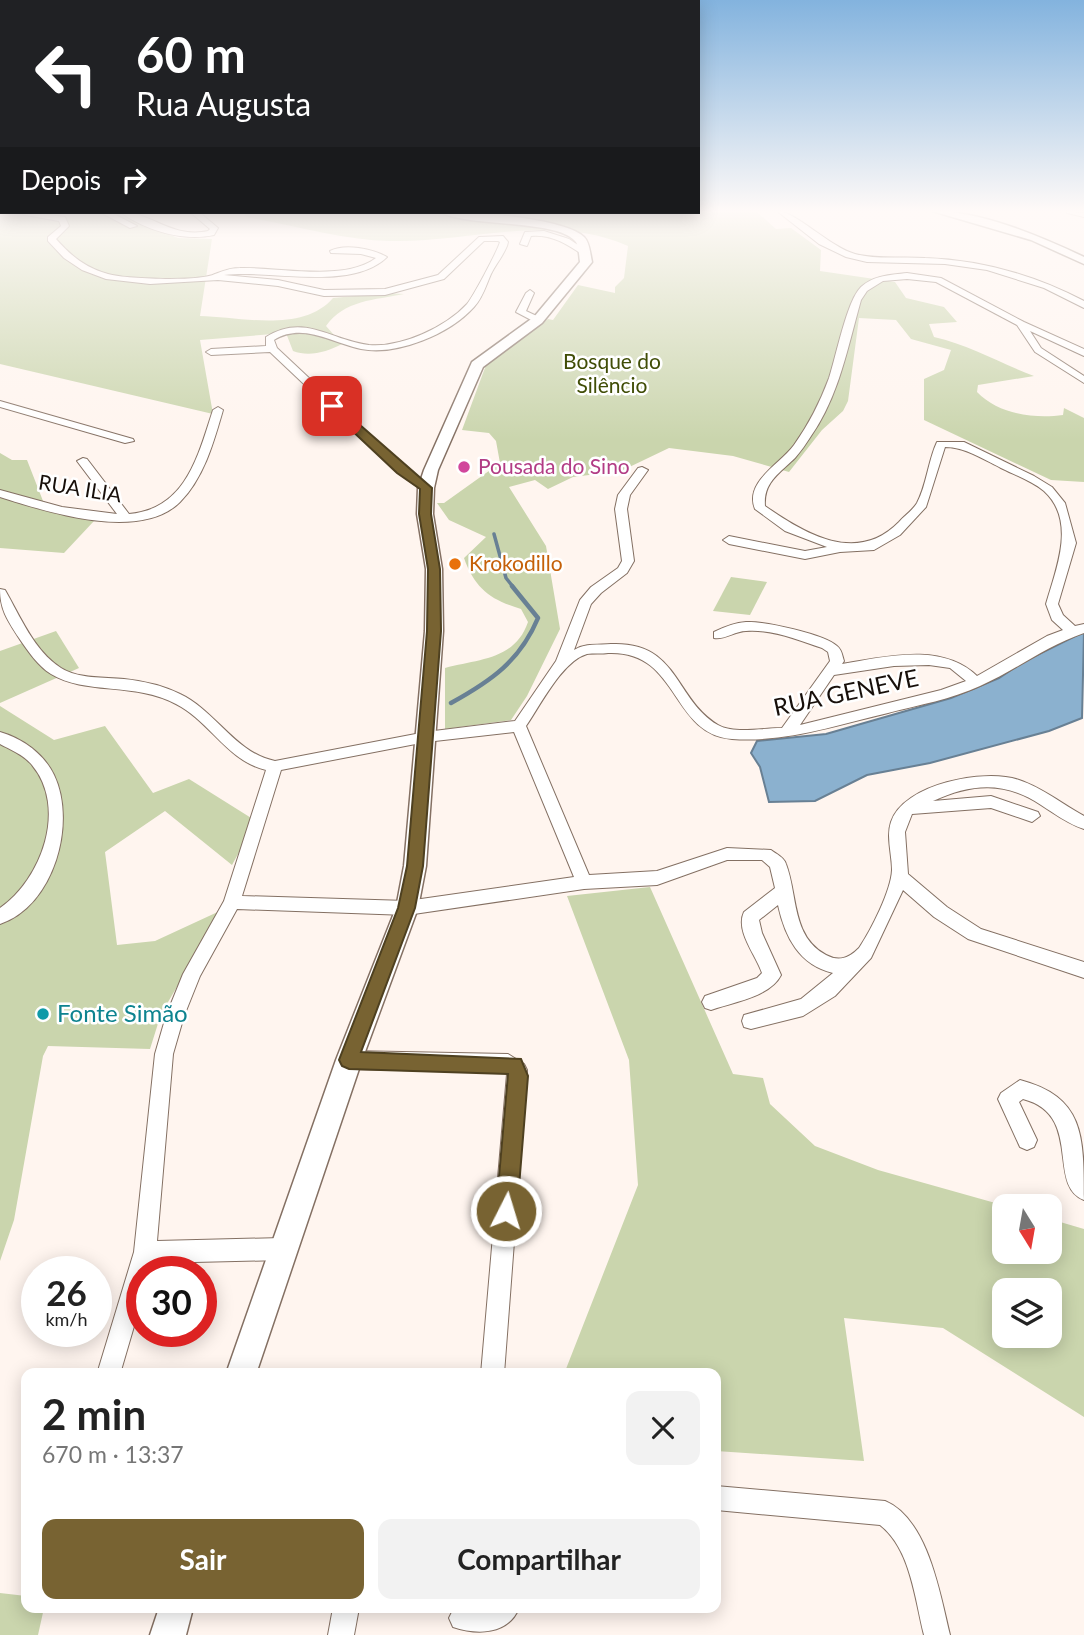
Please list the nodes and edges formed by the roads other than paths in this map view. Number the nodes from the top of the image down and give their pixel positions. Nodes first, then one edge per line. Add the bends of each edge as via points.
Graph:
1 (300, 287) edge
2 (403, 287) edge
3 (482, 287) edge
4 (567, 287) edge
5 (868, 287) edge
6 (955, 287) edge
7 (1050, 287) edge
8 (530, 293) dead end
9 (1084, 305) edge
10 (538, 320) junction
11 (1020, 323) junction
12 (272, 348) junction
13 (211, 352) dead end
14 (1084, 353) edge
15 (1084, 380) edge
16 (0, 404) edge
17 (218, 410) dead end
18 (129, 441) dead end
19 (83, 461) dead end
20 (642, 470) dead end
21 (426, 488) junction
22 (0, 493) edge
23 (127, 519) junction
24 (729, 540) dead end
25 (840, 548) junction
26 (0, 593) edge
27 (1078, 630) edge
28 (719, 635) dead end
29 (563, 662) junction
30 (831, 671) junction
31 (975, 683) junction
32 (519, 726) junction
33 (786, 733) junction
34 (0, 737) edge
35 (426, 737) junction
36 (275, 766) junction
37 (906, 808) junction
38 (1032, 816) dead end
39 (1084, 823) edge
40 (900, 877) junction
41 (584, 882) junction
42 (784, 890) junction
43 (232, 902) junction
44 (407, 908) junction
45 (0, 917) edge
46 (850, 965) junction
47 (1084, 970) edge
48 (711, 1002) dead end
49 (751, 1021) dead end
50 (349, 1060) junction
51 (1027, 1140) dead end
52 (1084, 1189) edge
53 (282, 1249) junction
54 (145, 1252) junction
55 (110, 1368) edge
56 (243, 1368) edge
57 (493, 1368) edge
58 (721, 1498) edge
59 (175, 1613) edge
60 (345, 1613) edge
61 (501, 1613) edge
62 (463, 1618) dead end
63 (168, 1635) edge
64 (341, 1635) edge
65 (937, 1635) edge

1 - 2 street via 324,293
3 - 12 street via 461,314 407,344 369,348 331,335 294,330 274,334 269,339
4 - 10 street
5 - 25 street, RUA GENEVE via 857,300 822,411 796,450 763,481 756,495 759,508 770,518
6 - 11 street, RUA GENEVE
7 - 9 street
8 - 10 street via 521,312
10 - 21 street via 477,365
11 - 14 street
11 - 15 street, RUA GENEVE via 1038,350
12 - 13 street
12 - 21 street via 391,461
16 - 18 street
17 - 23 street, RUA ILIA via 197,468 170,505
19 - 23 street
20 - 29 street via 624,495 621,509 628,561 585,603
21 - 35 street via 425,514 434,569
22 - 23 street, RUA ILIA via 30,503
24 - 25 street via 805,555
25 - 27 street, RUA GENEVE via 870,547 896,532 922,505 937,448 945,442 960,444 1030,478 1048,489 1061,505 1070,543 1052,604 1057,617
26 - 36 street via 43,660 57,672 163,691 194,708 218,734 253,760
27 - 31 street, RUA GENEVE
28 - 30 street via 728,628 769,628 819,642 837,656
29 - 32 street
29 - 33 street, RUA GENEVE via 584,650 627,648 649,656 701,720 715,730
30 - 31 street via 874,663 952,663
30 - 33 street
31 - 33 street, RUA GENEVE
32 - 35 street
32 - 41 street
34 - 45 street via 36,759 50,780 56,806 55,830 41,875 26,897
35 - 36 street
35 - 44 street
36 - 43 street
37 - 38 street via 991,802
37 - 39 street via 935,793 994,780 1012,782
37 - 40 street via 897,826
40 - 46 street via 868,953
40 - 47 street via 931,906 986,939
41 - 42 street via 657,878 727,854 750,851 765,854 778,864
41 - 44 street
42 - 46 street via 798,942 812,958 831,966
42 - 48 street via 750,917 750,933 772,975 763,984
43 - 44 street
43 - 54 street via 192,974 164,1054
44 - 50 street
46 - 49 street via 813,1005
50 - 53 street
50 - 57 street via 514,1065 518,1076
51 - 52 street via 1008,1100 1020,1089 1062,1104 1076,1125
53 - 54 street
53 - 56 street
54 - 55 street
58 - 65 street via 885,1513 895,1518 911,1545
59 - 63 street
60 - 64 street
61 - 62 street via 495,1619

